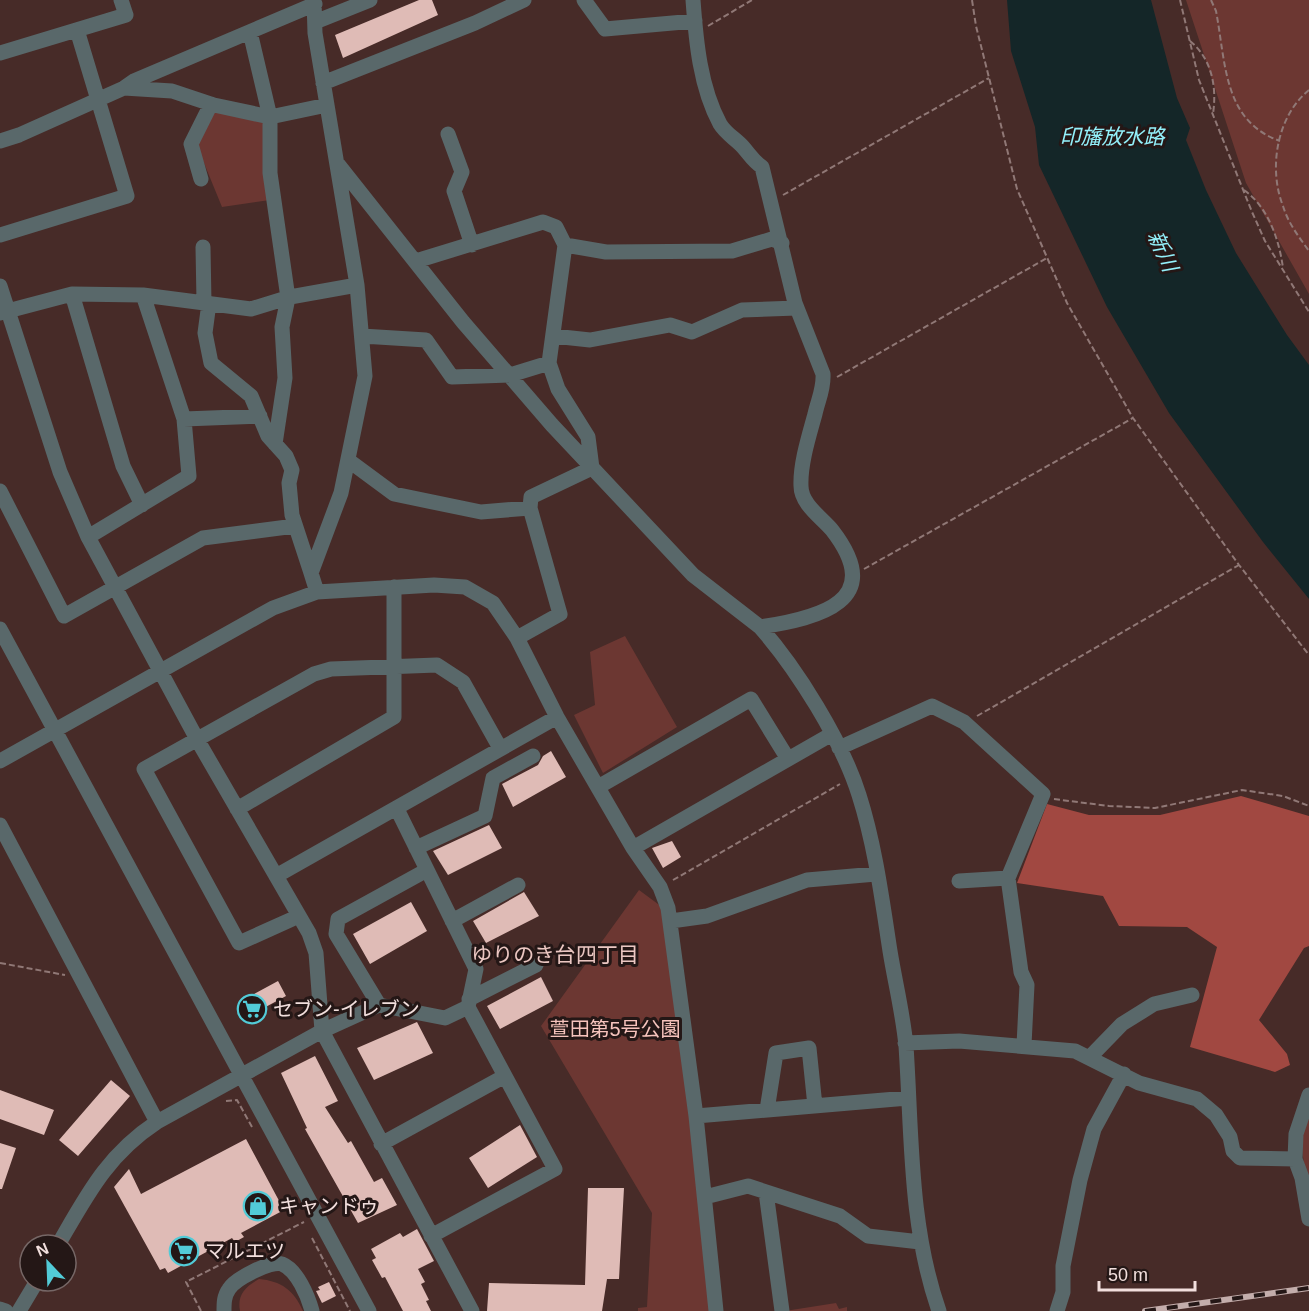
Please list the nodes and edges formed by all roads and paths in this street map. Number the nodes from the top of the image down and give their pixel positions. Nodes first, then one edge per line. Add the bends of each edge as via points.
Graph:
1 (121, 0) edge
2 (370, 0) edge
3 (584, 0) edge
4 (693, 0) edge
5 (752, 0) edge
6 (972, 0) edge
7 (1187, 0) edge
8 (1211, 0) edge
9 (521, 1) edge
10 (315, 2) edge
11 (1180, 2) edge
12 (315, 22) junction
13 (695, 28) junction
14 (77, 30) junction
15 (250, 32) junction
16 (1190, 41) junction
17 (0, 53) edge
18 (989, 78) junction
19 (323, 83) junction
20 (124, 88) junction
21 (1309, 90) edge
22 (97, 99) junction
23 (211, 104) junction
24 (327, 105) junction
25 (1213, 115) junction
26 (270, 117) junction
27 (448, 134) dead end
28 (0, 141) edge
29 (1280, 141) junction
30 (337, 164) junction
31 (201, 179) dead end
32 (1244, 190) junction
33 (772, 201) junction
34 (0, 235) edge
35 (782, 243) junction
36 (472, 245) junction
37 (565, 245) junction
38 (203, 247) dead end
39 (1309, 251) edge
40 (1047, 258) junction
41 (416, 261) junction
42 (1284, 271) junction
43 (357, 285) junction
44 (0, 286) edge
45 (72, 294) junction
46 (143, 296) junction
47 (288, 298) junction
48 (206, 302) junction
49 (797, 308) junction
50 (4, 312) edge
51 (1309, 312) edge
52 (362, 336) junction
53 (553, 336) junction
54 (549, 363) junction
55 (510, 375) junction
56 (824, 384) junction
57 (260, 416) junction
58 (1133, 417) junction
59 (184, 419) junction
60 (275, 444) junction
61 (348, 460) junction
62 (592, 468) junction
63 (0, 491) edge
64 (142, 505) junction
65 (530, 508) junction
66 (295, 526) junction
67 (88, 537) junction
68 (1239, 565) junction
69 (311, 573) junction
70 (854, 575) junction
71 (115, 586) junction
72 (394, 587) junction
73 (316, 592) junction
74 (760, 627) junction
75 (0, 629) edge
76 (517, 638) junction
77 (1309, 655) edge
78 (396, 665) junction
79 (160, 671) junction
80 (557, 717) junction
81 (964, 722) junction
82 (54, 731) junction
83 (832, 734) junction
84 (198, 741) junction
85 (500, 748) junction
86 (839, 748) junction
87 (533, 756) dead end
88 (788, 759) junction
89 (0, 761) edge
90 (852, 776) junction
91 (598, 787) junction
92 (1043, 795) junction
93 (1309, 806) edge
94 (237, 809) junction
95 (397, 809) junction
96 (0, 825) edge
97 (416, 848) junction
98 (633, 848) junction
99 (427, 870) junction
100 (876, 874) junction
101 (276, 876) junction
102 (1008, 878) junction
103 (959, 881) dead end
104 (518, 885) dead end
105 (660, 887) junction
106 (299, 916) junction
107 (452, 921) junction
108 (671, 921) junction
109 (0, 963) edge
110 (536, 965) dead end
111 (78, 976) junction
112 (1192, 995) dead end
113 (468, 1003) junction
114 (380, 1005) junction
115 (322, 1031) junction
116 (905, 1043) junction
117 (1024, 1045) junction
118 (1089, 1058) junction
119 (1124, 1074) junction
120 (505, 1076) junction
121 (241, 1077) junction
122 (1309, 1095) edge
123 (908, 1098) junction
124 (222, 1101) dead end
125 (815, 1106) junction
126 (767, 1110) junction
127 (696, 1116) junction
128 (157, 1122) junction
129 (254, 1130) dead end
130 (381, 1144) junction
131 (1295, 1159) junction
132 (766, 1192) junction
133 (705, 1197) junction
134 (1309, 1219) edge
135 (65, 1233) edge
136 (431, 1236) junction
137 (920, 1242) junction
138 (29, 1293) edge
139 (0, 1308) edge
140 (6, 1311) edge
141 (19, 1311) edge
142 (224, 1311) edge
143 (312, 1311) edge
144 (369, 1311) edge
145 (472, 1311) edge
146 (716, 1311) edge
147 (782, 1311) edge
148 (939, 1311) edge
149 (1057, 1311) edge

1 - 14 street via 126,15
2 - 12 street
3 - 13 street via 605,29
4 - 13 street
5 - 13 path
6 - 18 path
7 - 11 path
8 - 29 path via 1237,108 1260,134
9 - 19 street
10 - 12 street
10 - 15 street
11 - 16 path
12 - 19 street
13 - 33 street via 707,93 721,125 762,167
14 - 17 street
14 - 22 street
15 - 20 street
15 - 26 street
16 - 25 path
16 - 25 path via 1208,62 1215,85
18 - 33 path
18 - 40 path via 1017,189
19 - 24 street
20 - 22 street
20 - 23 street via 172,91
21 - 29 path via 1286,117
22 - 28 street
22 - 34 street via 127,196
23 - 26 street
23 - 31 street via 191,144
24 - 26 street
24 - 30 street
25 - 32 path
26 - 47 street via 270,173
27 - 36 street via 462,172 454,191
29 - 39 path via 1277,161 1282,204
30 - 41 street
30 - 43 street
32 - 42 path via 1265,241
32 - 42 path via 1253,196 1269,221 1280,245
33 - 35 street
35 - 37 street via 772,239 732,251 617,252
35 - 49 street
36 - 37 street via 543,222 556,227
36 - 41 street
37 - 53 street
38 - 48 street
40 - 56 path
40 - 58 path via 1067,303
41 - 55 street
42 - 51 path
43 - 47 street
43 - 52 street
44 - 50 street
45 - 46 street
45 - 50 street
45 - 64 street via 123,466
46 - 48 street
46 - 59 street
47 - 48 street via 251,309
47 - 60 street via 282,327 285,378
48 - 57 street via 205,333 212,363 251,396
49 - 53 street via 742,310 692,332 670,325 590,340
49 - 56 street
50 - 67 street via 60,472
52 - 55 street via 426,340 452,376
52 - 61 street via 365,376
53 - 54 street
54 - 55 street
54 - 62 street via 558,389 588,436
55 - 62 street
56 - 70 street via 803,471 802,498 833,532
57 - 59 street
57 - 60 street
58 - 68 path
58 - 70 path
59 - 64 street via 189,476
60 - 66 street via 292,470 289,483
61 - 65 street via 394,494 481,512
61 - 69 street via 341,493
62 - 65 street via 531,497
62 - 74 street via 693,575
63 - 71 street via 64,616
64 - 67 street
65 - 76 street via 560,614
66 - 69 street
66 - 71 street via 203,538
67 - 71 street
68 - 77 path
68 - 81 path via 1007,701
69 - 73 street
70 - 74 street via 851,591 832,608
71 - 79 street
72 - 73 street
72 - 76 street via 465,587 493,603
72 - 78 street
73 - 79 street via 273,608
74 - 83 street via 779,648
75 - 82 street
76 - 80 street
78 - 84 street via 331,669 314,674
78 - 85 street via 437,665 463,682
78 - 94 street via 394,717
79 - 82 street
79 - 84 street
80 - 85 street
80 - 91 street
81 - 86 street via 932,706
81 - 92 street
82 - 89 street
82 - 121 street
83 - 86 street
83 - 88 street
84 - 94 street
84 - 106 street via 144,769 239,943
85 - 95 street
86 - 90 street
87 - 97 street via 493,778 484,816
88 - 91 street via 751,699
88 - 98 street
90 - 100 street via 860,796
90 - 105 path
91 - 98 street
92 - 93 path via 1058,801 1155,808 1242,790 1283,796
92 - 102 street
94 - 101 street
95 - 97 street
95 - 101 street
96 - 111 street
97 - 99 street
98 - 105 street
99 - 107 street
99 - 114 street via 338,918 336,934
100 - 108 street via 807,880 707,916
100 - 116 street
101 - 106 street
102 - 103 street
102 - 117 street via 1021,972 1027,985
104 - 107 street
105 - 108 street
106 - 115 street via 316,953
107 - 113 street via 476,969
108 - 127 street
109 - 111 path
110 - 113 street
111 - 128 street
112 - 118 street via 1154,1004 1122,1024
113 - 114 street via 445,1018
113 - 120 street
114 - 115 street
115 - 121 street
115 - 130 street
116 - 117 street
116 - 123 street
117 - 118 street via 1075,1051
118 - 119 street
119 - 131 street via 1139,1083 1175,1091 1208,1106 1240,1158
119 - 149 street via 1094,1129 1080,1180
120 - 130 street
120 - 136 street via 555,1169
121 - 128 street
121 - 144 street
122 - 131 street via 1296,1134
123 - 125 street
123 - 137 street
124 - 129 path via 237,1100
125 - 126 street
125 - 126 street via 809,1048 776,1053
126 - 127 street
127 - 133 street
128 - 135 street via 136,1136 108,1164
130 - 136 street
131 - 134 street
132 - 133 street via 748,1186
132 - 137 street via 840,1216 868,1236
132 - 147 street
133 - 146 street
136 - 145 street
137 - 148 street
138 - 141 street
139 - 140 street
142 - 143 street via 229,1288 273,1263 282,1264 297,1278

